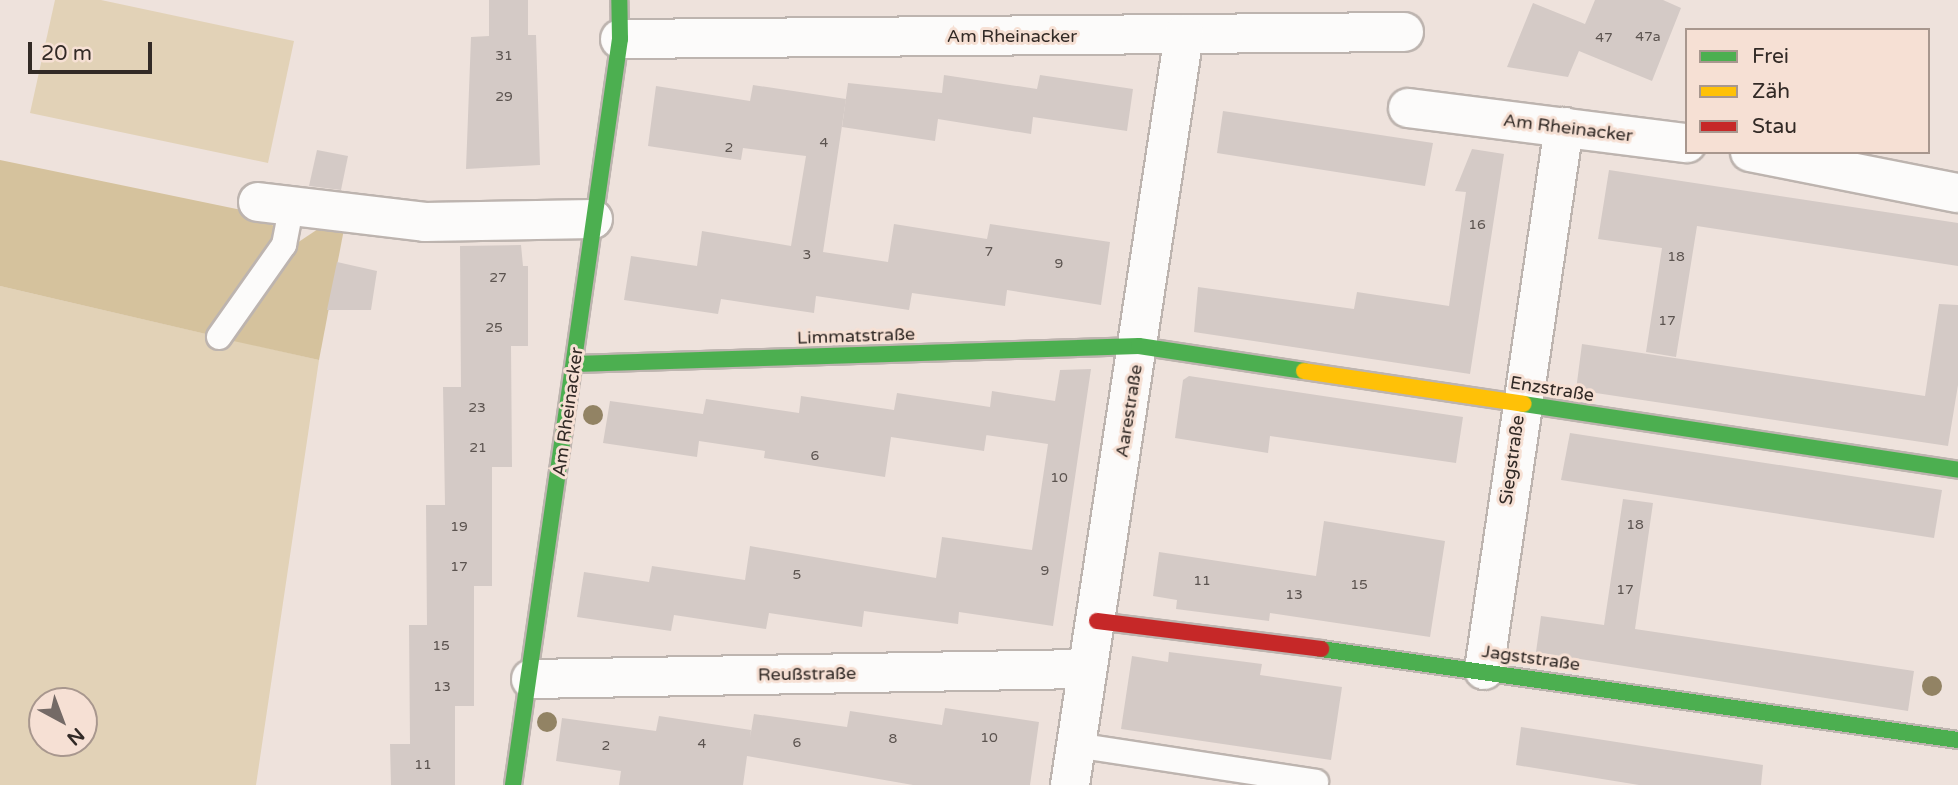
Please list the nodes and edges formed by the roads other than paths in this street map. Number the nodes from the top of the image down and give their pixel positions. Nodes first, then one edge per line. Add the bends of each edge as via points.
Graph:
1 (619, 0) edge
2 (1404, 32) dead end
3 (1184, 35) junction
4 (620, 38) junction
5 (1408, 108) dead end
6 (1564, 127) junction
7 (1685, 143) edge
8 (1760, 154) edge
9 (1958, 193) edge
10 (274, 205) joint
11 (593, 219) junction
12 (219, 337) dead end
13 (1139, 346) junction
14 (575, 364) junction
15 (1520, 404) junction
16 (1958, 470) edge
17 (1097, 621) junction
18 (1084, 669) junction
19 (1484, 670) junction
20 (531, 679) junction
21 (1958, 740) edge
22 (1075, 745) junction
23 (1316, 782) dead end
24 (513, 785) edge
25 (1070, 785) edge

1 - 4 street, Am Rheinacker
2 - 3 street, Am Rheinacker
3 - 4 street, Am Rheinacker
3 - 13 street, Aarestraße
4 - 11 street, Am Rheinacker
5 - 6 street, Am Rheinacker
6 - 7 street, Am Rheinacker
6 - 15 street, Siegstraße
8 - 9 street
10 - 11 street via 425,222
10 - 12 lane via 284,244
11 - 14 street, Am Rheinacker
13 - 14 street, Limmatstraße
13 - 15 street, Enzstraße
13 - 17 street, Aarestraße
14 - 20 street, Am Rheinacker
15 - 16 street, Enzstraße
15 - 19 street, Siegstraße
17 - 18 street, Aarestraße
17 - 19 street, Jagststraße
18 - 20 street, Reußstraße
18 - 22 street, Aarestraße
19 - 21 street, Jagststraße
20 - 24 street, Am Rheinacker
22 - 23 lane
22 - 25 street, Aarestraße

